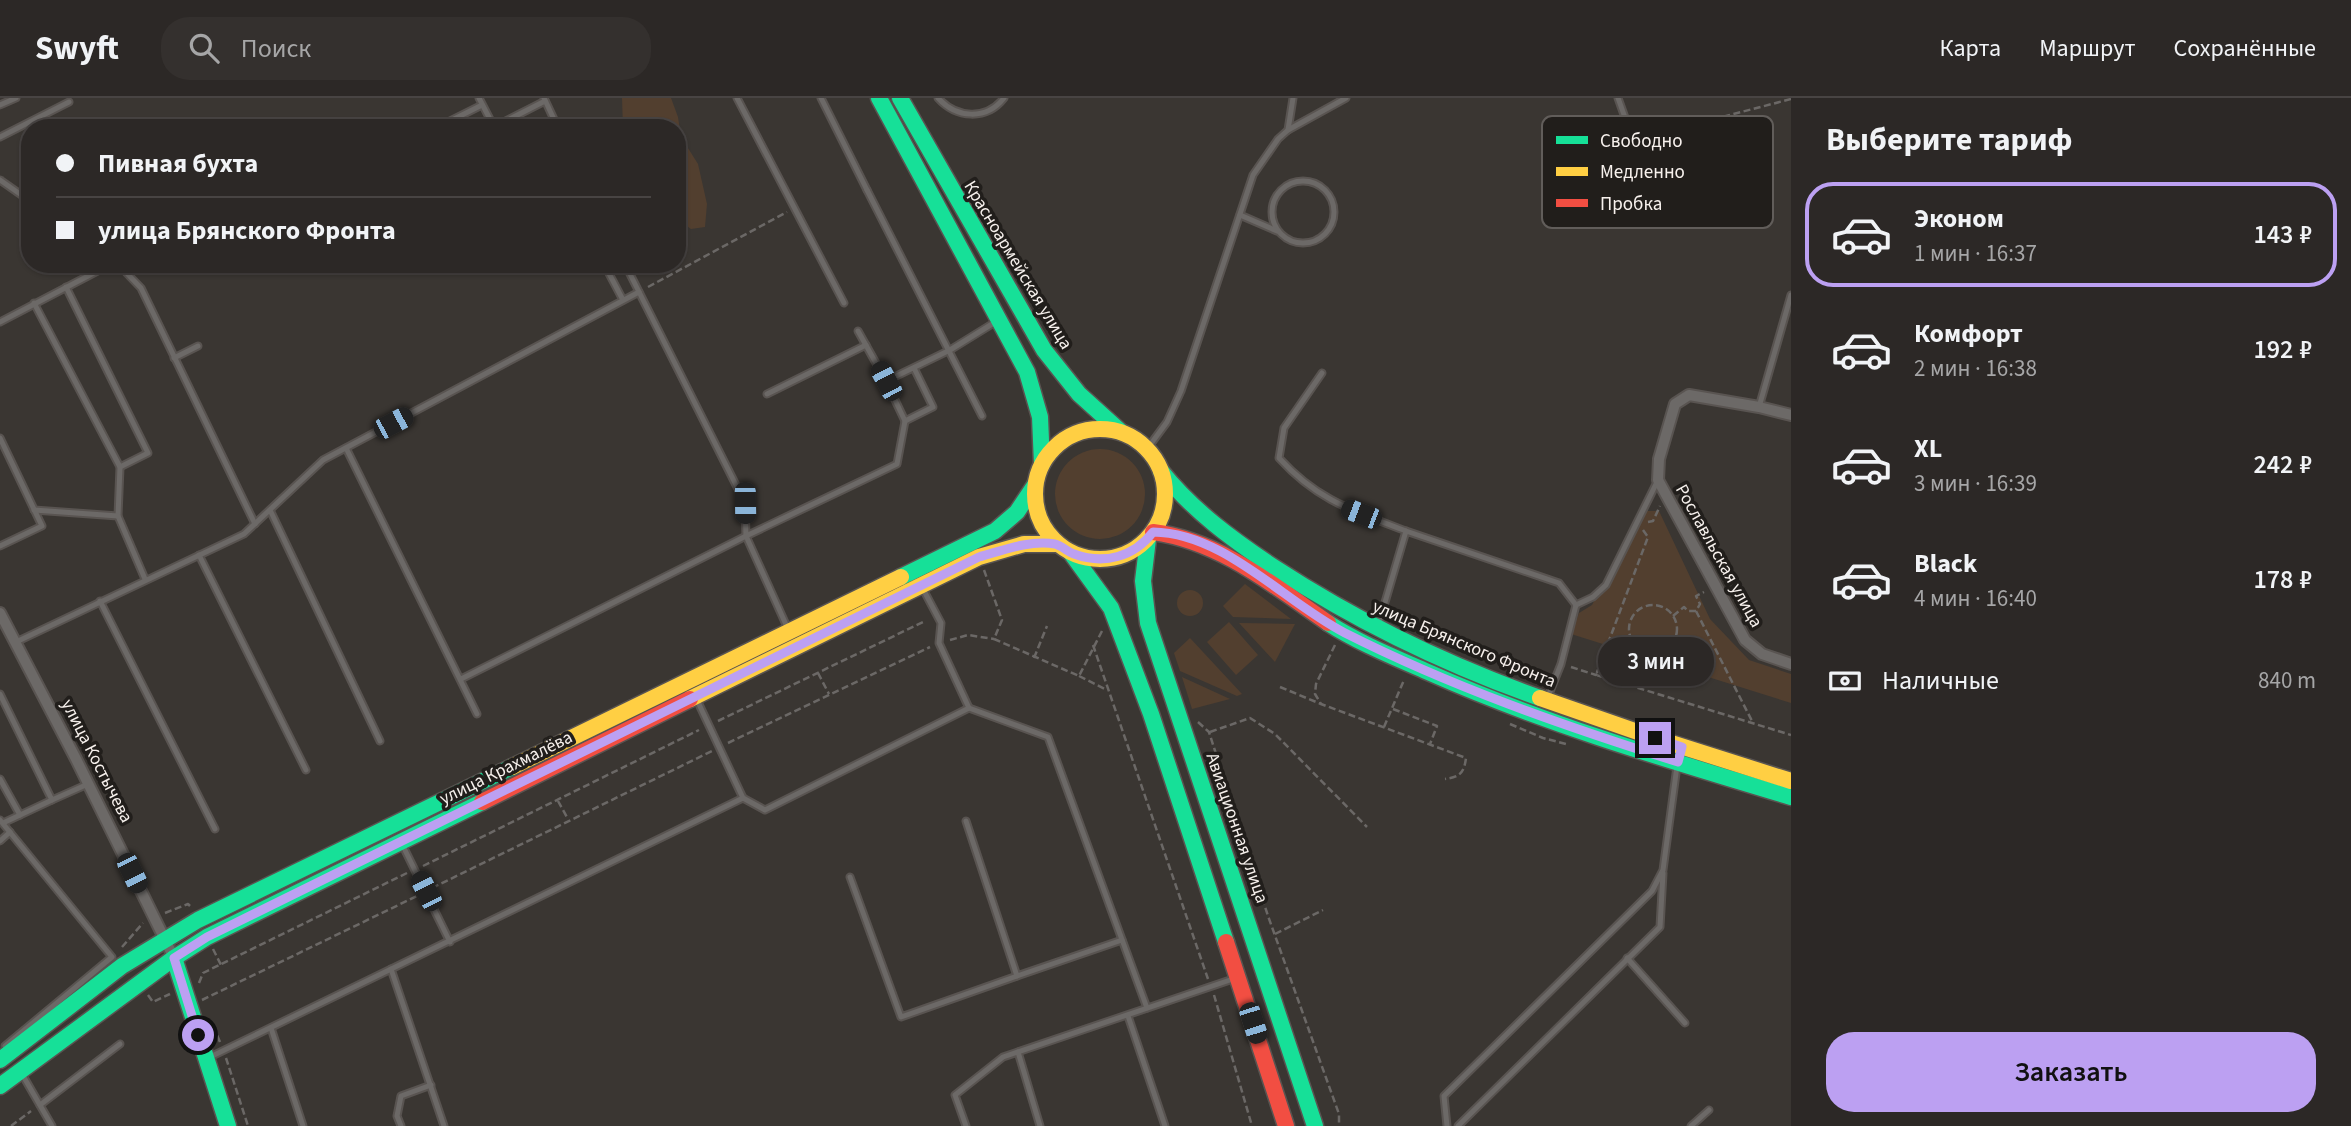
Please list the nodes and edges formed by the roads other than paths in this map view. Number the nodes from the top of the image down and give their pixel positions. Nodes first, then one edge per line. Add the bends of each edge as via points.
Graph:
1 (16, 98) edge
2 (479, 98) edge
3 (737, 98) edge
4 (821, 98) edge
5 (879, 98) edge
6 (900, 98) edge
7 (938, 98) edge
8 (1004, 98) edge
9 (1293, 98) edge
10 (1346, 98) edge
11 (1618, 98) edge
12 (544, 99) edge
13 (69, 102) dead end
14 (0, 105) edge
15 (482, 105) junction
16 (1624, 116) edge
17 (35, 119) edge
18 (454, 119) edge
19 (490, 119) edge
20 (508, 119) edge
21 (554, 119) edge
22 (21, 126) edge
23 (1288, 130) junction
24 (0, 137) edge
25 (0, 180) edge
26 (21, 195) edge
27 (1240, 215) junction
28 (1277, 231) junction
29 (93, 273) edge
30 (127, 273) edge
31 (609, 273) edge
32 (630, 273) edge
33 (65, 287) junction
34 (639, 292) junction
35 (1791, 295) edge
36 (623, 300) junction
37 (34, 303) junction
38 (844, 303) dead end
39 (1000, 319) junction
40 (0, 322) edge
41 (858, 331) dead end
42 (866, 345) junction
43 (198, 346) dead end
44 (950, 350) junction
45 (174, 358) junction
46 (914, 368) junction
47 (1322, 373) dead end
48 (886, 381) junction
49 (767, 394) dead end
50 (1759, 407) junction
51 (1791, 415) edge
52 (982, 416) dead end
53 (905, 421) junction
54 (1124, 434) junction
55 (0, 438) edge
56 (346, 448) junction
57 (1147, 449) junction
58 (1042, 464) junction
59 (120, 467) junction
60 (1161, 471) junction
61 (1658, 480) junction
62 (1035, 485) junction
63 (34, 510) junction
64 (270, 510) junction
65 (118, 516) junction
66 (255, 524) junction
67 (1406, 531) junction
68 (1151, 535) junction
69 (746, 536) junction
70 (0, 546) edge
71 (1064, 549) junction
72 (199, 555) junction
73 (145, 579) junction
74 (921, 587) junction
75 (100, 601) junction
76 (1576, 605) junction
77 (0, 613) edge
78 (1377, 629) junction
79 (789, 631) junction
80 (14, 643) junction
81 (1371, 645) junction
82 (797, 649) junction
83 (1791, 664) edge
84 (461, 679) junction
85 (0, 694) edge
86 (696, 697) junction
87 (1546, 702) junction
88 (969, 708) junction
89 (477, 714) dead end
90 (380, 741) dead end
91 (1680, 755) junction
92 (306, 770) dead end
93 (0, 779) edge
94 (1791, 781) edge
95 (88, 784) junction
96 (1791, 797) edge
97 (743, 798) junction
98 (52, 800) junction
99 (20, 815) junction
100 (966, 821) dead end
101 (1, 822) edge
102 (215, 829) dead end
103 (10, 832) junction
104 (0, 841) edge
105 (400, 841) junction
106 (1663, 870) junction
107 (850, 877) dead end
108 (165, 940) junction
109 (1122, 940) junction
110 (450, 942) junction
111 (174, 958) junction
112 (1627, 958) junction
113 (391, 969) junction
114 (1017, 976) junction
115 (1237, 978) junction
116 (1147, 1009) junction
117 (1128, 1016) junction
118 (1685, 1023) dead end
119 (271, 1028) junction
120 (121, 1044) dead end
121 (0, 1051) edge
122 (1018, 1052) junction
123 (206, 1059) junction
124 (0, 1060) edge
125 (20, 1071) junction
126 (430, 1085) junction
127 (0, 1086) edge
128 (40, 1105) junction
129 (1709, 1110) dead end
130 (52, 1126) edge
131 (228, 1126) edge
132 (303, 1126) edge
133 (401, 1126) edge
134 (444, 1126) edge
135 (966, 1126) edge
136 (1040, 1126) edge
137 (1165, 1126) edge
138 (1286, 1126) edge
139 (1315, 1126) edge
140 (1447, 1126) edge
141 (1458, 1126) edge
142 (1691, 1126) edge

1 - 14 lane
2 - 15 lane
3 - 38 lane
4 - 44 lane
5 - 39 main road
6 - 54 main road, Красноармейская улица via 1044,350 1088,405
7 - 8 lane via 948,108 974,115 988,112
9 - 23 lane
10 - 23 lane
11 - 16 lane
12 - 20 lane
12 - 21 lane
13 - 17 lane
15 - 18 lane
15 - 19 lane
22 - 24 lane
23 - 27 lane via 1253,174
25 - 26 lane
27 - 28 lane
27 - 57 lane via 1181,391 1163,429
28 - 28 lane via 1271,211 1279,191 1298,181 1317,184 1325,191 1334,218 1324,236 1295,243
29 - 33 lane
30 - 45 lane via 141,288
31 - 36 lane
32 - 34 lane
33 - 37 lane
33 - 59 lane via 148,453
34 - 36 lane
34 - 69 lane via 745,503
35 - 50 lane
36 - 56 lane
37 - 40 lane
37 - 59 lane
39 - 44 lane
39 - 58 main road via 1037,398 1043,425
41 - 42 lane
42 - 48 lane
42 - 49 lane
43 - 45 lane
44 - 46 lane
44 - 52 lane
45 - 66 lane
46 - 48 lane
46 - 53 lane via 933,407
47 - 67 lane via 1284,428 1279,458 1299,480 1339,506
48 - 53 lane
50 - 51 street
50 - 61 street via 1689,395 1675,404 1659,458
53 - 69 lane via 897,464
54 - 57 main road
54 - 58 main road via 1086,430 1053,449
55 - 63 lane
56 - 64 lane via 323,460
56 - 84 lane
57 - 60 main road
58 - 62 main road
59 - 65 lane
60 - 68 main road via 1165,503
60 - 78 main road, улица Брянского Фронта via 1175,490 1233,538 1301,587
61 - 76 lane via 1606,585
61 - 83 street, Рославльская улица via 1745,640 1762,654
62 - 71 main road via 1035,507 1043,527
62 - 79 main road, улица Крахмалёва via 1017,512 995,531
63 - 65 lane
63 - 70 lane via 42,526
64 - 66 lane
64 - 90 lane
65 - 73 lane
66 - 72 lane
67 - 76 lane via 1559,583
67 - 78 lane
68 - 71 main road via 1131,552 1112,559 1091,559
68 - 81 main road, улица Брянского Фронта via 1169,532 1189,537 1225,554 1338,638
68 - 139 main road, Авиационная улица via 1142,563 1148,623
69 - 79 lane
69 - 84 lane
71 - 74 main road, улица Крахмалёва via 1024,544 979,557
71 - 115 main road via 1111,608
72 - 73 lane
72 - 92 lane
73 - 75 lane
74 - 82 main road, улица Крахмалёва
74 - 88 lane via 940,623 939,643
75 - 80 lane
75 - 102 lane
76 - 87 lane
77 - 80 street, улица Костычева
78 - 81 lane
78 - 87 main road, улица Брянского Фронта
79 - 82 lane
79 - 108 main road, улица Крахмалёва
80 - 95 street, улица Костычева
81 - 91 main road, улица Брянского Фронта via 1522,711
82 - 86 main road, улица Крахмалёва
84 - 89 lane
85 - 98 lane
86 - 97 lane
86 - 105 main road, улица Крахмалёва
87 - 91 main road, улица Брянского Фронта
88 - 97 lane via 765,810
88 - 109 lane via 1048,737
91 - 94 main road, улица Брянского Фронта
91 - 96 main road, улица Брянского Фронта
91 - 106 lane
93 - 99 lane
95 - 98 lane
95 - 108 street, улица Костычева
97 - 110 lane
98 - 99 lane
99 - 101 lane
100 - 114 lane
101 - 103 lane
103 - 104 lane
103 - 121 lane via 112,957
105 - 110 lane
105 - 111 main road, улица Крахмалёва
106 - 112 lane via 1660,927
106 - 140 lane via 1652,891 1444,1096
107 - 114 lane via 901,1017
108 - 111 street, улица Костычева
108 - 124 main road, улица Крахмалёва via 122,966
109 - 114 lane
109 - 116 lane
110 - 113 lane
111 - 123 main road, улица Костычева
111 - 125 main road, улица Крахмалёва
112 - 118 lane
112 - 141 lane
113 - 119 lane
113 - 126 lane
115 - 116 lane
115 - 138 main road
116 - 117 lane
117 - 122 lane
117 - 137 lane
119 - 123 lane
119 - 132 lane
120 - 128 lane
122 - 135 lane via 1003,1057 956,1095
122 - 136 lane
123 - 131 main road, улица Костычева
125 - 127 main road, улица Крахмалёва
125 - 128 lane
126 - 133 lane via 401,1096 397,1116
126 - 134 lane
128 - 130 lane
129 - 142 lane

